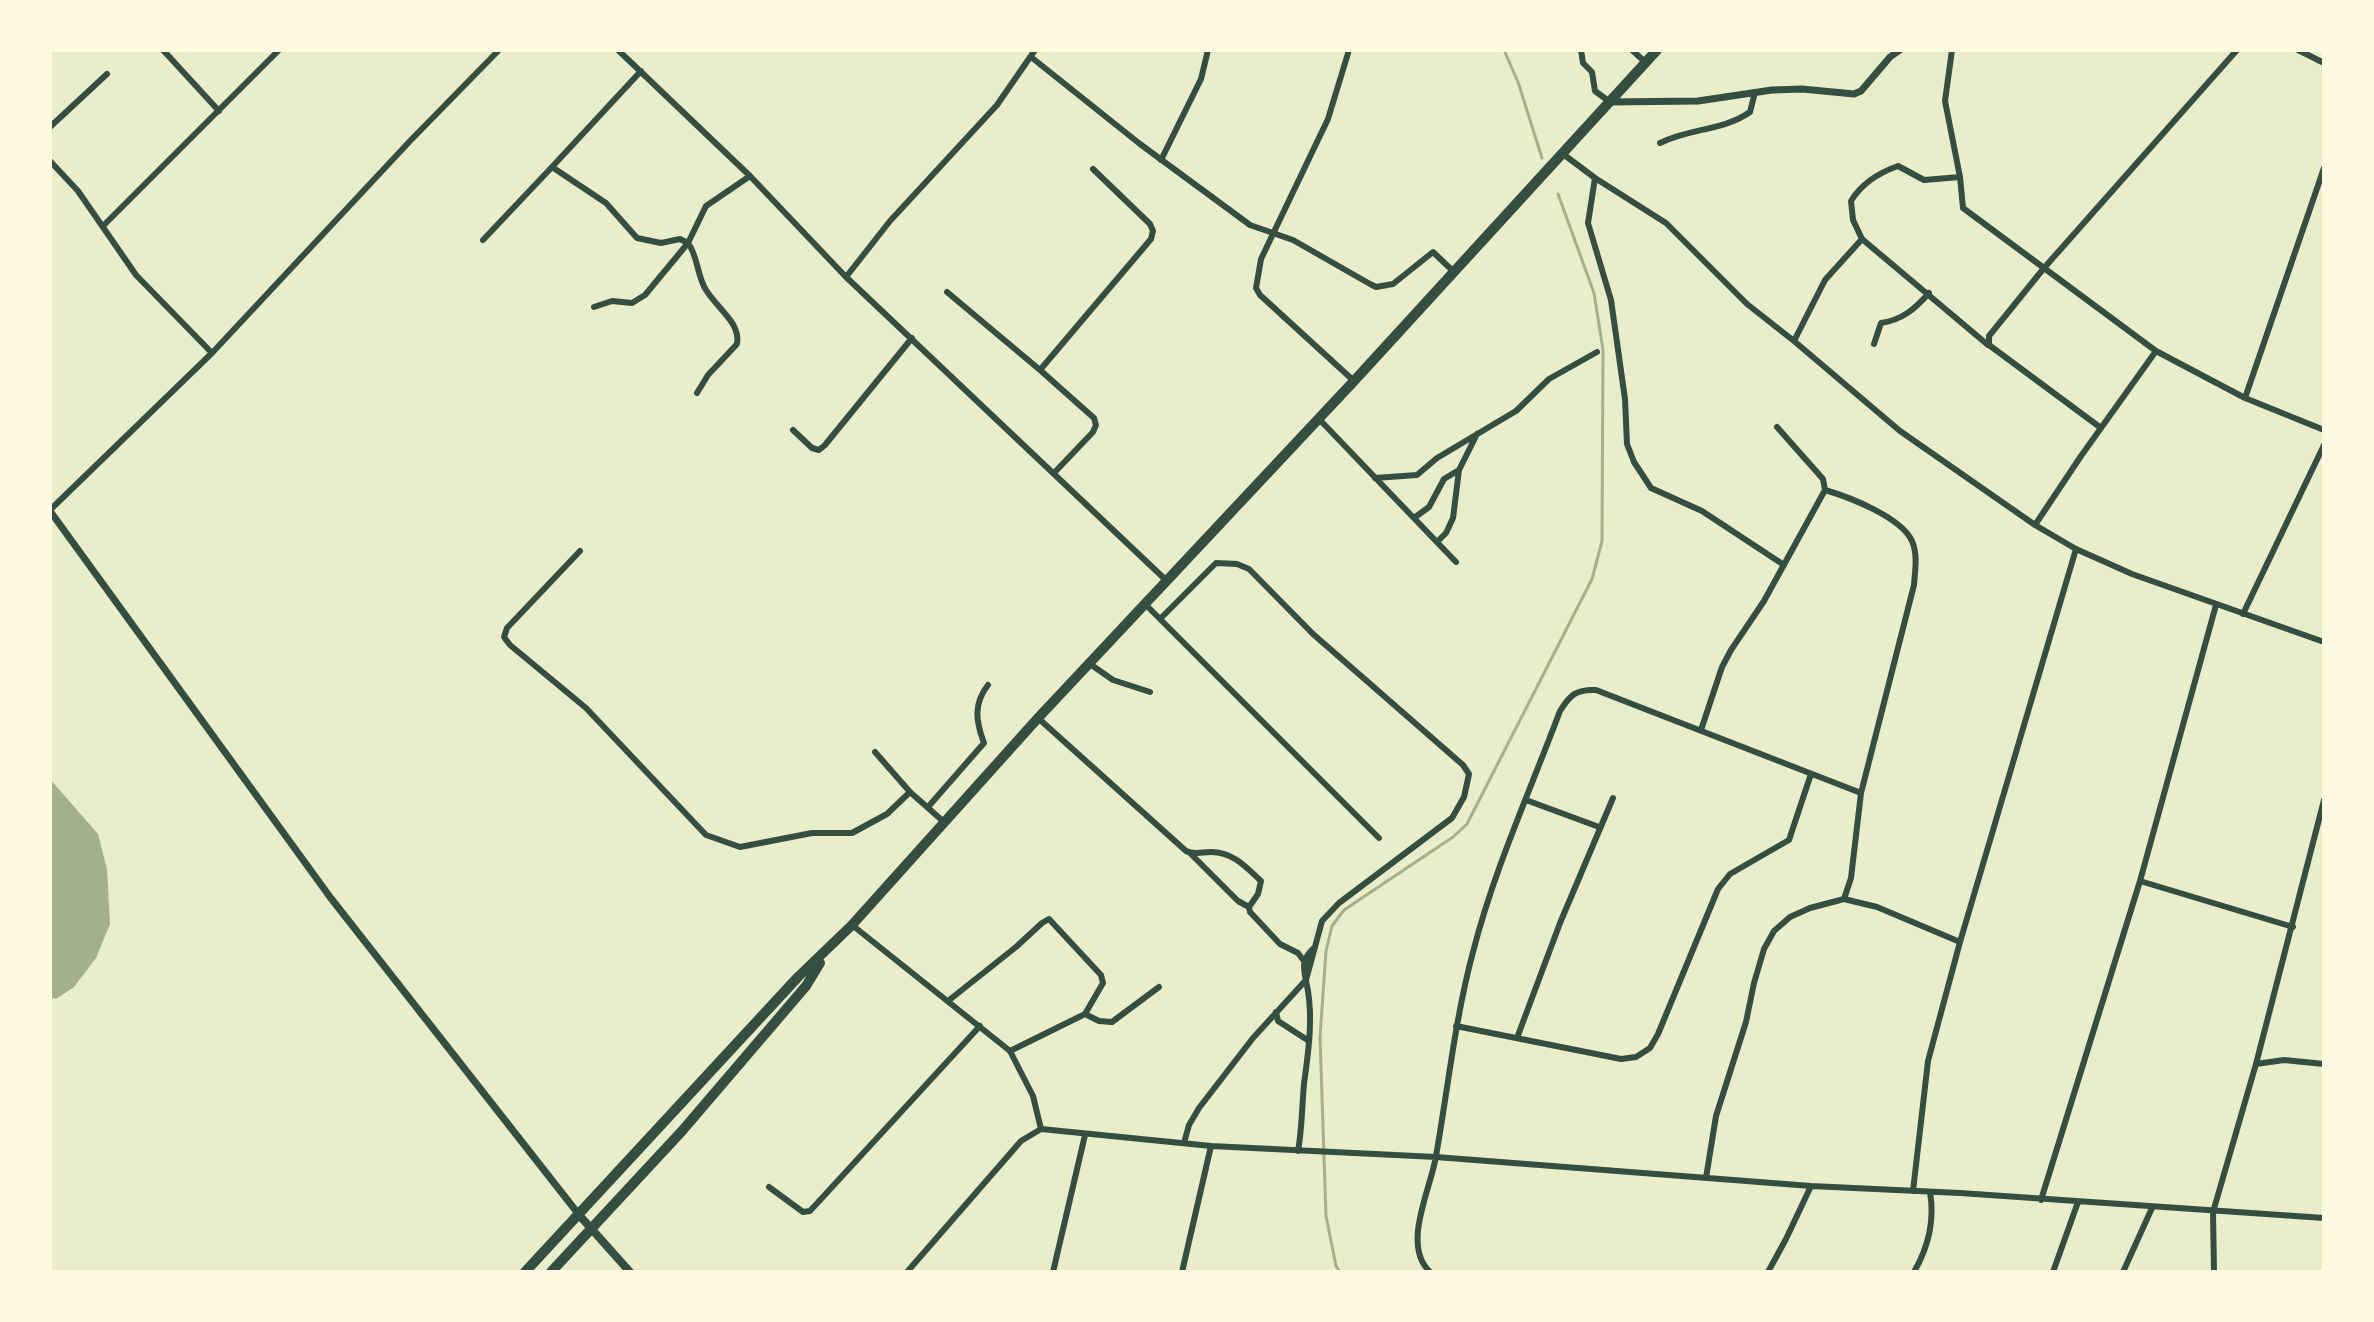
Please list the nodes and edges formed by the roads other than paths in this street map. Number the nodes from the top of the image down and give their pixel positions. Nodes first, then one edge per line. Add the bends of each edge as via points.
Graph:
1 (163, 50) edge
2 (279, 50) edge
3 (499, 50) edge
4 (618, 50) edge
5 (1208, 50) edge
6 (1349, 50) edge
7 (1581, 50) edge
8 (1632, 50) edge
9 (1657, 50) edge
10 (1900, 50) edge
11 (1952, 50) edge
12 (2237, 50) edge
13 (2298, 50) edge
14 (1033, 53) edge
15 (1646, 63) junction
16 (2324, 63) edge
17 (641, 71) junction
18 (107, 74) dead end
19 (1755, 92) junction
20 (1610, 102) junction
21 (219, 111) junction
22 (50, 127) edge
23 (1660, 143) dead end
24 (1563, 154) junction
25 (1161, 160) junction
26 (50, 161) edge
27 (552, 167) junction
28 (2324, 168) edge
29 (1093, 169) dead end
30 (750, 176) junction
31 (1960, 177) junction
32 (1595, 178) junction
33 (103, 226) junction
34 (1274, 234) junction
35 (1862, 239) junction
36 (483, 240) dead end
37 (688, 243) junction
38 (2044, 268) junction
39 (1454, 272) junction
40 (846, 277) junction
41 (947, 292) dead end
42 (1929, 293) junction
43 (594, 307) dead end
44 (912, 338) junction
45 (1794, 341) junction
46 (1874, 344) dead end
47 (1989, 345) junction
48 (2156, 351) junction
49 (1597, 352) dead end
50 (212, 353) junction
51 (1040, 370) junction
52 (1354, 381) junction
53 (697, 393) dead end
54 (2245, 398) junction
55 (1319, 419) junction
56 (1777, 427) dead end
57 (2101, 428) junction
58 (793, 430) dead end
59 (2324, 430) edge
60 (1477, 434) junction
61 (2324, 445) edge
62 (1459, 470) junction
63 (1054, 473) junction
64 (1375, 478) junction
65 (1825, 490) junction
66 (50, 511) edge
67 (1414, 518) junction
68 (2035, 525) junction
69 (1437, 542) junction
70 (2076, 549) junction
71 (580, 551) dead end
72 (1456, 562) dead end
73 (1784, 565) junction
74 (1168, 582) junction
75 (1146, 605) junction
76 (2216, 605) junction
77 (2243, 614) junction
78 (1161, 618) junction
79 (2324, 642) edge
80 (1090, 664) junction
81 (988, 685) dead end
82 (1150, 692) dead end
83 (1038, 718) junction
84 (1701, 730) junction
85 (875, 752) dead end
86 (1811, 774) junction
87 (910, 792) junction
88 (1861, 793) junction
89 (1613, 798) dead end
90 (1526, 800) junction
91 (2324, 800) edge
92 (928, 807) junction
93 (944, 822) junction
94 (1599, 827) junction
95 (2314, 834) junction
96 (2324, 836) edge
97 (1379, 838) dead end
98 (1190, 853) junction
99 (2140, 881) junction
100 (1844, 899) junction
101 (1249, 907) junction
102 (852, 925) junction
103 (2293, 927) junction
104 (1960, 942) junction
105 (1318, 944) junction
106 (830, 948) junction
107 (1304, 961) junction
108 (1306, 980) junction
109 (1159, 987) dead end
110 (948, 1001) junction
111 (1276, 1012) junction
112 (1085, 1014) junction
113 (980, 1026) junction
114 (1456, 1026) junction
115 (1517, 1038) junction
116 (1309, 1041) junction
117 (1010, 1051) junction
118 (2256, 1064) junction
119 (2324, 1064) edge
120 (1041, 1129) junction
121 (1085, 1135) junction
122 (1184, 1143) junction
123 (1211, 1146) junction
124 (1301, 1152) junction
125 (1436, 1157) junction
126 (1706, 1178) junction
127 (1811, 1186) junction
128 (769, 1187) dead end
129 (1913, 1191) junction
130 (1930, 1192) junction
131 (2041, 1200) junction
132 (2078, 1202) junction
133 (2152, 1208) junction
134 (2213, 1212) junction
135 (580, 1216) junction
136 (2324, 1218) edge
137 (591, 1229) junction
138 (525, 1272) edge
139 (551, 1272) edge
140 (630, 1272) edge
141 (907, 1272) edge
142 (1053, 1272) edge
143 (1182, 1272) edge
144 (1430, 1272) edge
145 (1768, 1272) edge
146 (1914, 1272) edge
147 (2053, 1272) edge
148 (2123, 1272) edge
149 (2214, 1272) edge

1 - 21 street
2 - 21 street
3 - 50 street
4 - 17 street
5 - 25 street via 1201,79
6 - 34 street via 1328,119
7 - 20 street via 1595,91
8 - 15 street
9 - 15 highway
10 - 19 street via 1854,94
11 - 31 street via 1945,101
12 - 38 street
13 - 16 street
14 - 25 street
14 - 40 street via 997,105
15 - 20 highway
17 - 27 street
17 - 30 street
18 - 22 street
19 - 20 street via 1698,101
19 - 23 street via 1750,112 1735,122
20 - 24 highway
21 - 33 street
24 - 32 street
24 - 39 highway
25 - 34 street via 1250,225
26 - 33 street
27 - 36 street
27 - 37 street via 606,203 637,238
28 - 54 street
29 - 51 street via 1150,224 1151,239
30 - 37 street via 706,206
30 - 40 street
31 - 35 street via 1924,180 1898,166 1882,171 1851,201
31 - 38 street via 1963,208
32 - 45 street via 1666,223 1736,294
32 - 73 street via 1588,223 1611,300 1627,444 1634,462 1651,488 1702,511
33 - 50 street via 136,275
34 - 39 street via 1376,287 1393,284 1433,252
34 - 52 street via 1261,259 1256,288
35 - 42 street
35 - 45 street via 1825,280
37 - 43 street via 645,295 632,303 612,301
37 - 53 street via 704,287 737,327 738,339
38 - 47 street via 1989,336
38 - 48 street
39 - 52 highway
40 - 44 street
41 - 51 street
42 - 46 street via 1898,320 1881,323
42 - 47 street
44 - 58 street via 819,450
44 - 63 street
45 - 68 street via 1900,431
47 - 57 street
48 - 54 street
48 - 57 street
49 - 60 street via 1549,379 1516,411
50 - 66 street
51 - 63 street via 1096,425
52 - 55 highway
54 - 59 street
55 - 64 street
55 - 74 highway
56 - 65 street via 1823,479
57 - 68 street
60 - 62 street
60 - 64 street via 1417,475
61 - 77 street
62 - 67 street via 1444,479 1429,507
62 - 69 street via 1453,518
63 - 74 street
64 - 67 street
65 - 73 street
65 - 88 street via 1863,502 1900,527 1911,539 1916,557 1914,585
66 - 135 street via 330,897
67 - 69 street
68 - 70 street
69 - 72 street
70 - 76 street
70 - 104 street
71 - 87 street via 504,637 586,708 706,835 740,847 812,833 852,833 887,814
73 - 84 street via 1722,667
74 - 75 highway
75 - 78 street
75 - 80 highway
76 - 77 street
76 - 99 street
77 - 79 street
78 - 97 street
78 - 105 street via 1216,563 1249,569 1469,774 1452,818 1339,903 1322,921
80 - 82 street via 1113,680
80 - 83 highway
81 - 92 street via 977,706 984,743
83 - 93 highway
83 - 98 street
84 - 86 street
84 - 90 street via 1582,689 1569,696 1560,711
85 - 87 street
86 - 88 street
86 - 115 street via 1789,840 1730,874 1718,889 1650,1048 1621,1059
87 - 92 street
88 - 100 street
89 - 94 street
90 - 94 street
90 - 114 street via 1473,952
91 - 95 street
92 - 93 street
93 - 102 highway
94 - 115 street
95 - 96 street
95 - 103 street
98 - 101 street
98 - 101 street via 1221,853 1261,881
99 - 103 street
99 - 131 street
100 - 104 street
100 - 126 street via 1790,917 1764,949 1716,1116
101 - 107 street via 1280,944
102 - 106 highway
102 - 110 street
103 - 118 street
104 - 129 street via 1928,1061
105 - 107 street
105 - 108 street
106 - 135 highway
106 - 137 highway via 806,986 740,1064
107 - 108 street
108 - 111 street
108 - 116 street
109 - 112 street via 1112,1022
110 - 112 street via 1049,919 1101,975 1103,983
110 - 113 street
111 - 116 street via 1278,1021
111 - 122 street via 1199,1108
112 - 117 street
113 - 117 street
113 - 128 street via 810,1211 803,1212
114 - 115 street
114 - 125 street
116 - 124 street
117 - 120 street via 1033,1096
118 - 119 street
118 - 134 street
120 - 121 street
120 - 141 street via 1021,1141
121 - 122 street
121 - 142 street
122 - 123 street
123 - 124 street
123 - 143 street
124 - 125 street
125 - 126 street
125 - 144 street via 1417,1223 1422,1263
126 - 127 street
127 - 129 street
127 - 145 street
129 - 130 street
130 - 131 street
130 - 146 street via 1931,1234
131 - 132 street
132 - 133 street
132 - 147 street
133 - 134 street
133 - 148 street
134 - 136 street
134 - 149 street
135 - 137 main road
135 - 138 highway
137 - 139 highway
137 - 140 main road

